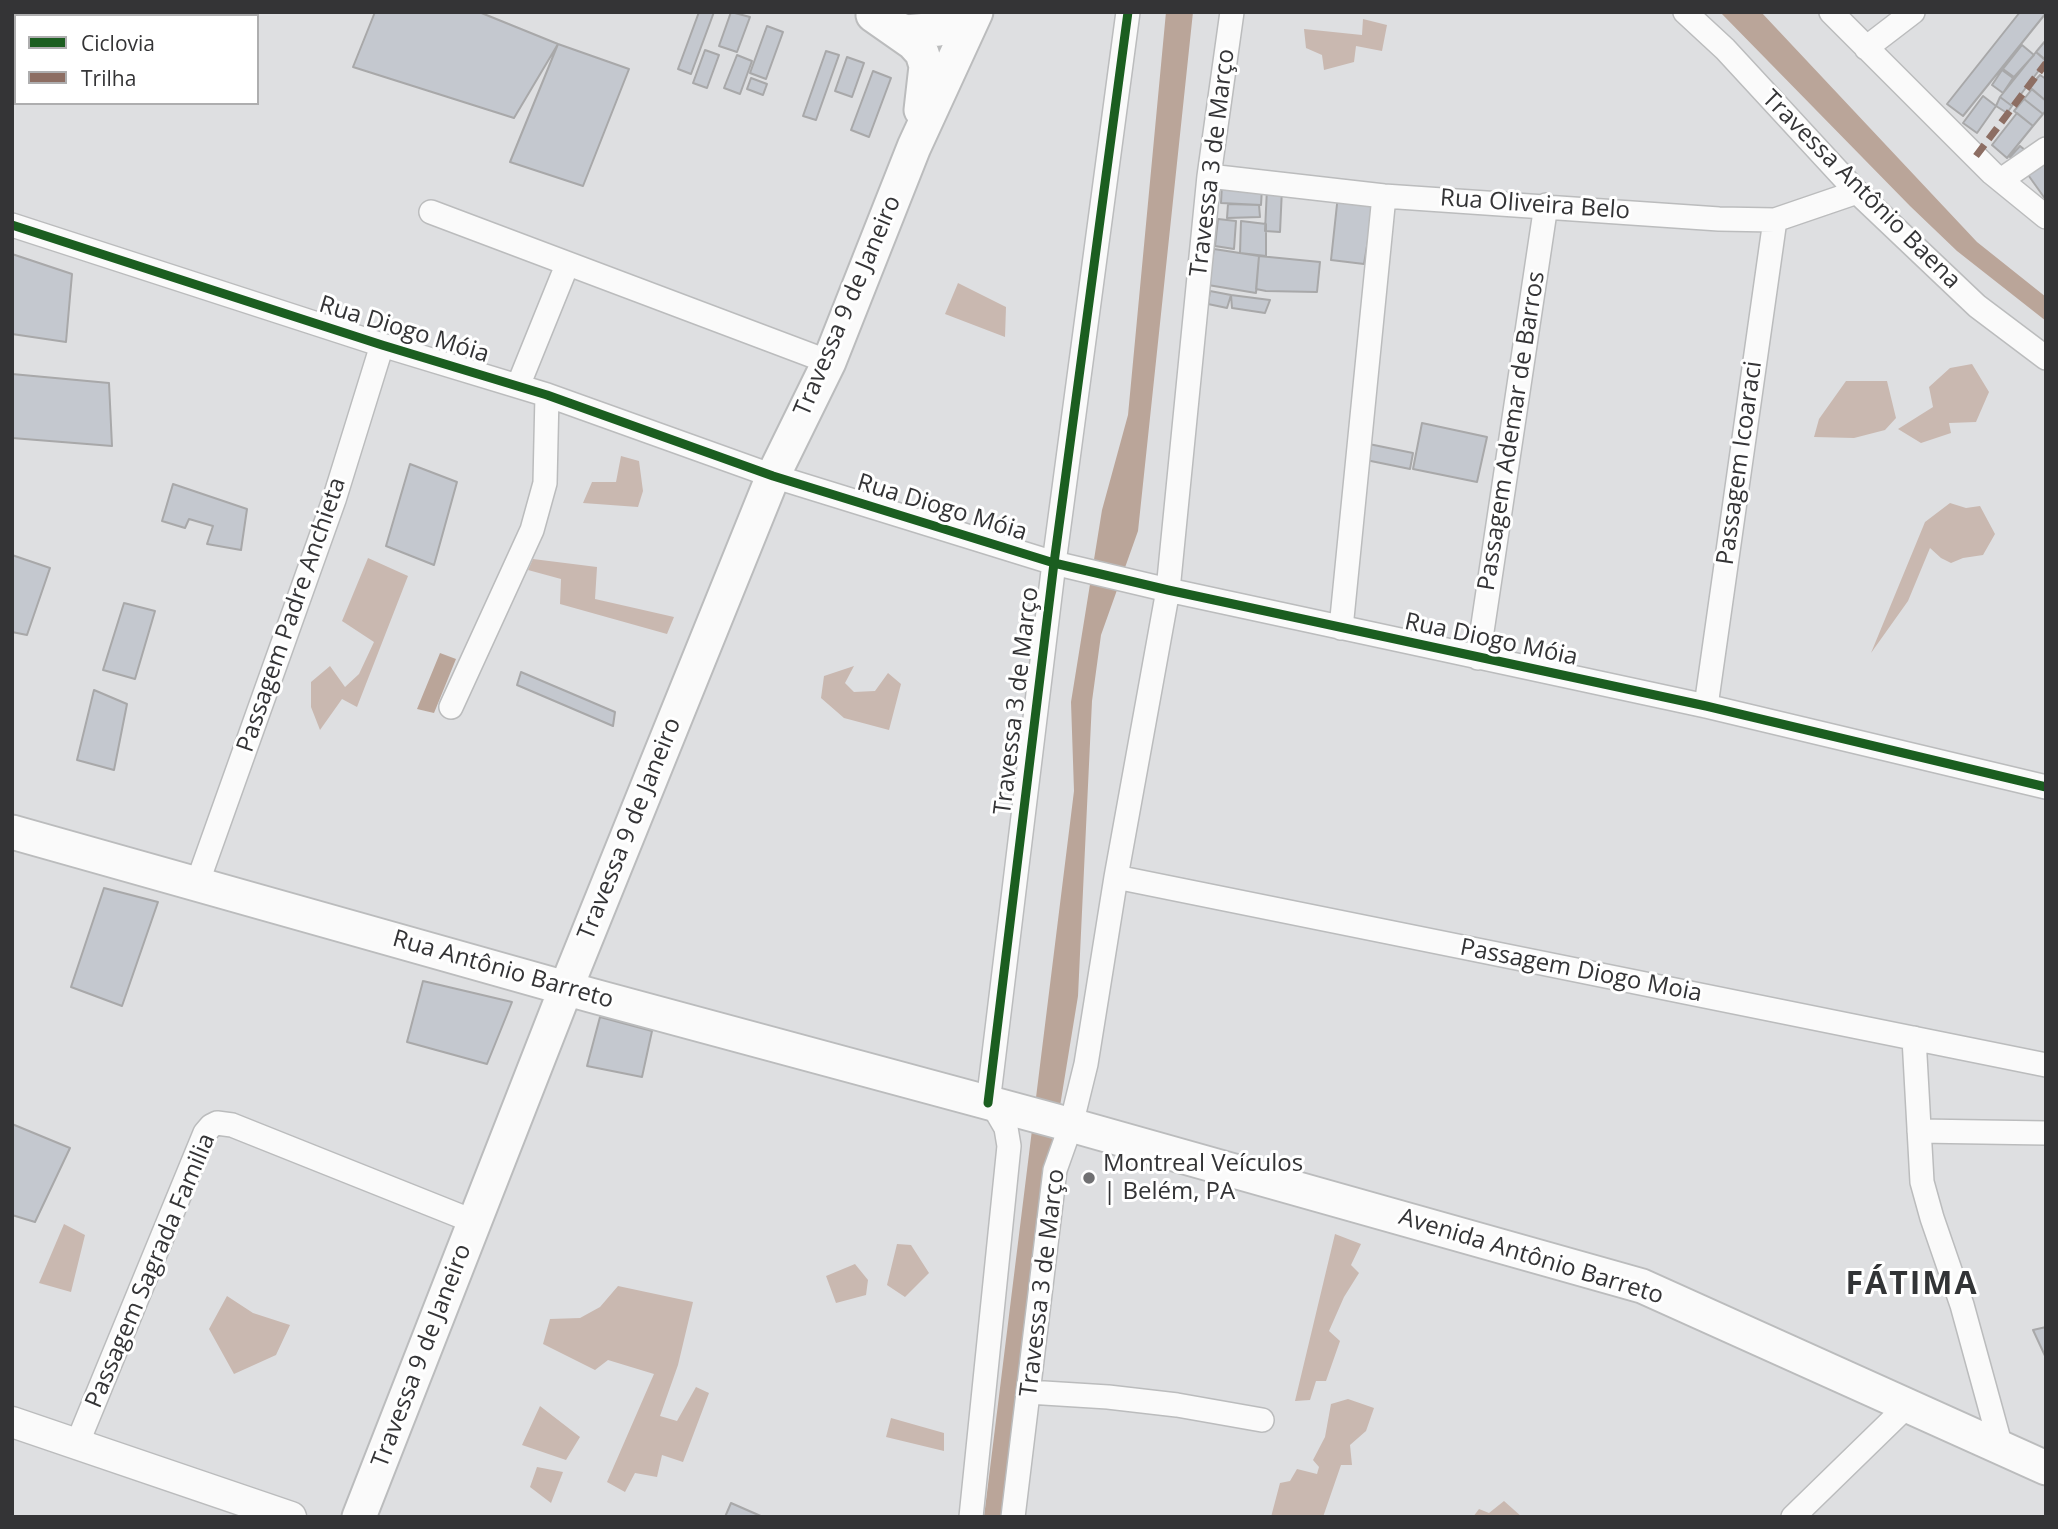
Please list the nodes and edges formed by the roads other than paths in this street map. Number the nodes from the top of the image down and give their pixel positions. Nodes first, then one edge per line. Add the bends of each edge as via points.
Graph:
1 (954, 12) edge
2 (976, 12) edge
3 (1128, 12) edge
4 (1232, 12) edge
5 (1685, 12) edge
6 (1831, 12) edge
7 (1913, 12) edge
8 (869, 14) edge
9 (1866, 48) junction
10 (914, 146) junction
11 (2046, 149) edge
12 (1209, 176) junction
13 (2001, 180) junction
14 (1857, 192) junction
15 (1384, 195) junction
16 (1546, 205) junction
17 (430, 212) dead end
18 (2046, 217) edge
19 (1775, 220) junction
20 (12, 225) edge
21 (567, 265) junction
22 (382, 345) junction
23 (2046, 358) edge
24 (828, 362) junction
25 (517, 386) junction
26 (547, 395) junction
27 (772, 476) junction
28 (1059, 564) junction
29 (1168, 590) junction
30 (1342, 628) junction
31 (1478, 657) junction
32 (1706, 706) junction
33 (451, 707) dead end
34 (2046, 787) edge
35 (12, 832) edge
36 (1116, 877) junction
37 (197, 884) junction
38 (566, 988) junction
39 (1914, 1038) junction
40 (2046, 1065) edge
41 (991, 1104) junction
42 (1066, 1124) junction
43 (1919, 1131) junction
44 (2046, 1133) edge
45 (475, 1222) junction
46 (1028, 1392) junction
47 (1907, 1406) junction
48 (1262, 1420) dead end
49 (12, 1422) edge
50 (77, 1444) junction
51 (2001, 1447) junction
52 (2044, 1466) edge
53 (290, 1517) edge
54 (359, 1517) edge
55 (971, 1517) edge
56 (1013, 1517) edge
57 (1793, 1517) edge

1 - 8 main road via 939,29 922,32 894,28
2 - 10 main road
3 - 28 street, Travessa 3 de Março
4 - 12 street, Travessa 3 de Março
5 - 14 street, Travessa Antônio Baena
6 - 9 street
7 - 9 street
8 - 10 main road via 922,53 925,89
9 - 13 street
10 - 24 main road, Travessa 9 de Janeiro
11 - 13 street
12 - 15 street, Rua Oliveira Belo
12 - 29 street, Travessa 3 de Março
13 - 18 street
14 - 19 street, Rua Oliveira Belo
14 - 23 street, Travessa Antônio Baena via 1977,306
15 - 16 street, Rua Oliveira Belo
15 - 30 street
16 - 19 street, Rua Oliveira Belo
16 - 31 street, Passagem Ademar de Barros
17 - 21 street
19 - 32 street, Passagem Icoaraci
20 - 22 street, Rua Diogo Móia
21 - 24 street
21 - 25 street
22 - 25 street, Rua Diogo Móia
22 - 37 street, Passagem Padre Anchieta via 334,500
24 - 27 main road, Travessa 9 de Janeiro
25 - 26 street, Rua Diogo Móia
26 - 27 street, Rua Diogo Móia
26 - 33 street via 545,482 536,517
27 - 28 street, Rua Diogo Móia
27 - 38 main road, Travessa 9 de Janeiro
28 - 29 street, Rua Diogo Móia
28 - 41 street, Travessa 3 de Março
29 - 30 street, Rua Diogo Móia
29 - 36 street, Travessa 3 de Março
30 - 31 street, Rua Diogo Móia
31 - 32 street, Rua Diogo Móia
32 - 34 street, Rua Diogo Móia
35 - 37 main road, Rua Antônio Barreto
36 - 39 street, Passagem Diogo Moia
36 - 42 street, Travessa 3 de Março via 1086,1064
37 - 38 main road, Rua Antônio Barreto
38 - 41 main road, Rua Antônio Barreto
38 - 45 main road, Travessa 9 de Janeiro
39 - 40 street, Passagem Diogo Moia
39 - 43 street
41 - 42 main road, Avenida Antônio Barreto
41 - 55 street, Travessa 3 de Março via 1006,1128 1009,1146
42 - 46 street, Travessa 3 de Março via 1055,1170
42 - 47 main road, Avenida Antônio Barreto via 1642,1286
43 - 44 street
43 - 51 street via 1922,1182
45 - 50 street, Passagem Sagrada Familia via 232,1125 211,1126
45 - 54 main road, Travessa 9 de Janeiro
46 - 48 street via 1177,1405
46 - 56 street, Travessa 3 de Março
47 - 51 main road, Avenida Antônio Barreto
47 - 57 street
49 - 50 street
50 - 53 street
51 - 52 main road, Avenida Antônio Barreto

